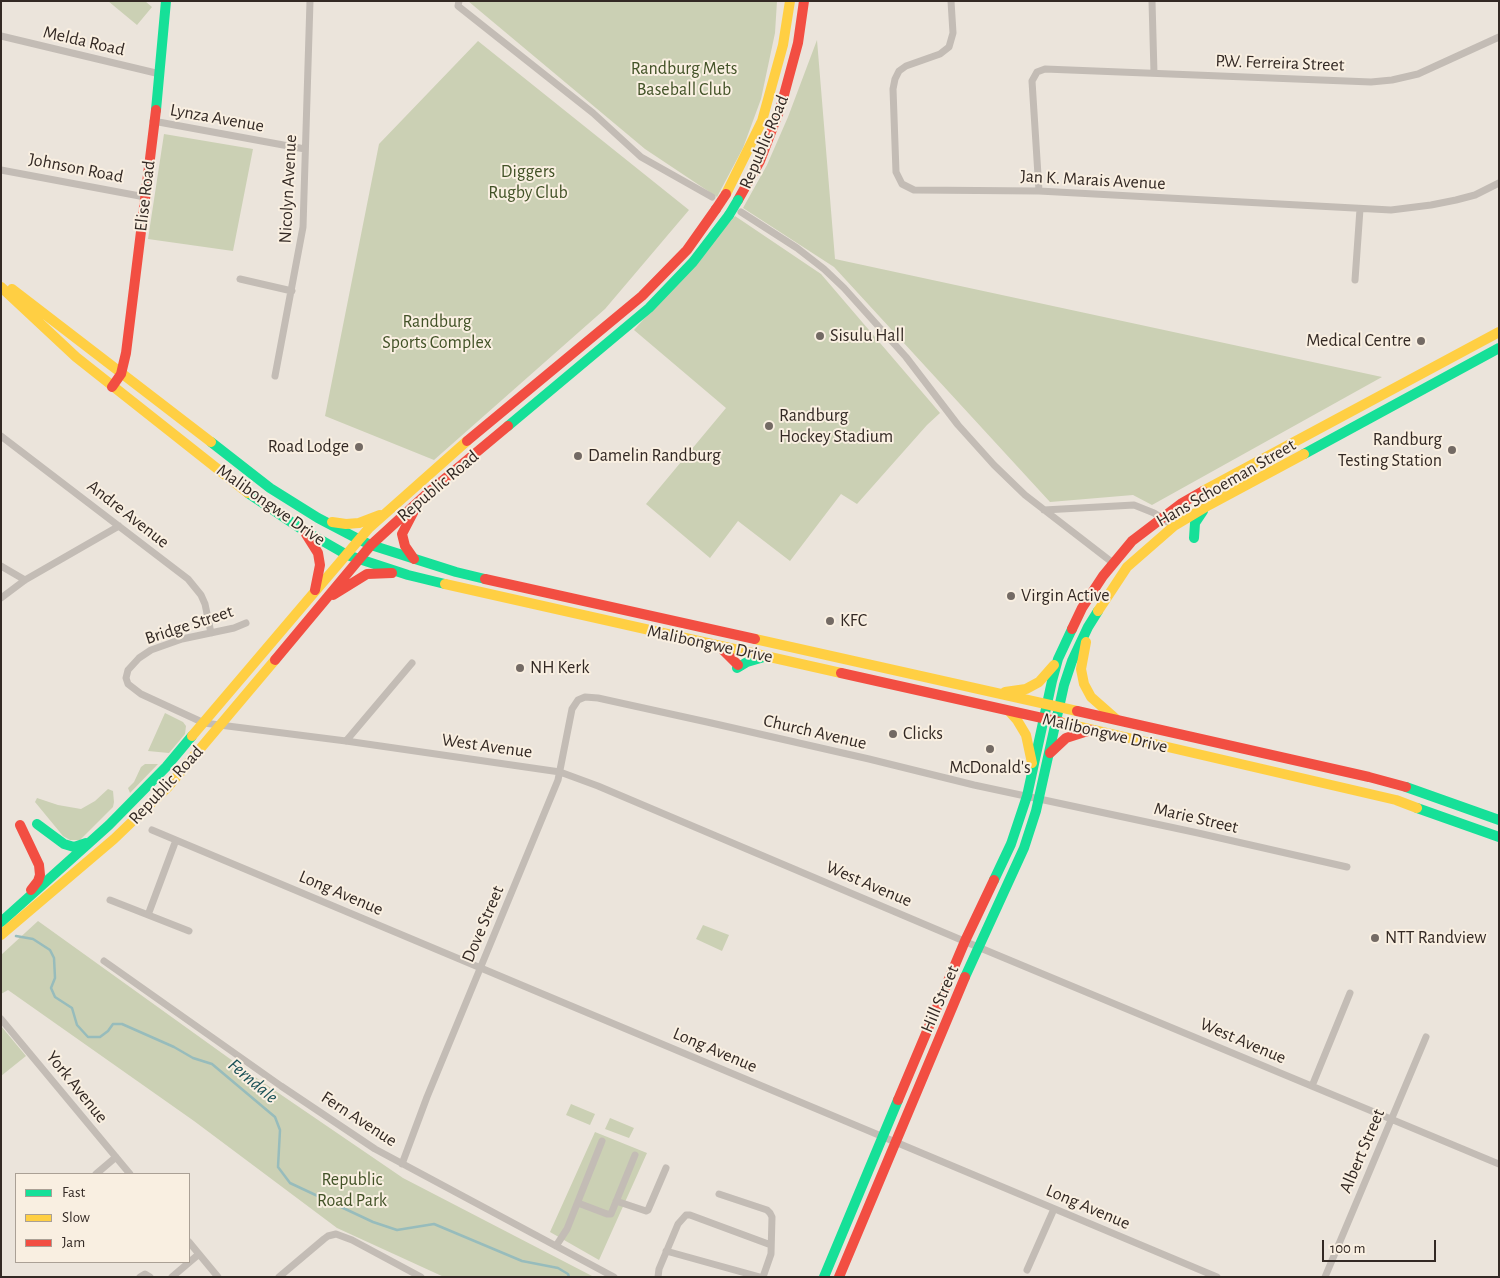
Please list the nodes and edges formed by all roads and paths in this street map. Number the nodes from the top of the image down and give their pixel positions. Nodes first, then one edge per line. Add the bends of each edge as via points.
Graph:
1 (166, 1) edge
2 (310, 1) edge
3 (459, 1) edge
4 (790, 1) edge
5 (804, 1) edge
6 (952, 1) edge
7 (1152, 1) edge
8 (1, 36) edge
9 (1499, 37) edge
10 (1154, 73) junction
11 (160, 74) junction
12 (153, 121) junction
13 (305, 149) junction
14 (1, 170) edge
15 (1499, 183) edge
16 (1039, 191) junction
17 (145, 196) junction
18 (712, 197) dead end
19 (1360, 209) junction
20 (741, 212) dead end
21 (240, 279) dead end
22 (1354, 280) dead end
23 (1, 281) edge
24 (1, 287) edge
25 (292, 291) junction
26 (1499, 332) edge
27 (1499, 348) edge
28 (121, 374) junction
29 (275, 376) dead end
30 (112, 387) junction
31 (1, 436) edge
32 (430, 491) junction
33 (1209, 505) junction
34 (1044, 510) junction
35 (384, 514) junction
36 (318, 518) junction
37 (1161, 518) junction
38 (119, 526) junction
39 (1174, 526) junction
40 (300, 528) junction
41 (1194, 538) dead end
42 (360, 540) junction
43 (371, 545) junction
44 (347, 555) junction
45 (359, 559) junction
46 (414, 560) junction
47 (1113, 563) junction
48 (1, 566) edge
49 (408, 575) junction
50 (25, 580) junction
51 (315, 592) junction
52 (1, 598) edge
53 (325, 600) junction
54 (246, 623) dead end
55 (1088, 627) junction
56 (211, 633) junction
57 (720, 647) junction
58 (767, 656) junction
59 (1058, 659) junction
60 (412, 663) dead end
61 (994, 693) junction
62 (585, 697) joint
63 (1047, 704) junction
64 (1059, 707) junction
65 (1009, 711) junction
66 (1044, 718) junction
67 (1118, 720) junction
68 (204, 722) junction
69 (1056, 722) junction
70 (221, 724) junction
71 (1092, 730) junction
72 (346, 740) junction
73 (1048, 755) junction
74 (1033, 769) junction
75 (560, 772) junction
76 (1027, 796) junction
77 (1039, 798) junction
78 (1499, 820) edge
79 (37, 824) dead end
80 (20, 825) dead end
81 (152, 830) dead end
82 (1499, 837) edge
83 (176, 840) junction
84 (89, 842) junction
85 (1347, 867) dead end
86 (110, 900) dead end
87 (16, 909) junction
88 (148, 915) junction
89 (1, 922) edge
90 (188, 931) dead end
91 (1, 934) edge
92 (965, 941) junction
93 (978, 947) junction
94 (104, 960) dead end
95 (480, 968) junction
96 (1350, 992) dead end
97 (1, 1019) edge
98 (1426, 1037) dead end
99 (1312, 1086) junction
100 (1392, 1120) junction
101 (883, 1136) junction
102 (602, 1141) dead end
103 (896, 1142) junction
104 (635, 1155) dead end
105 (116, 1157) junction
106 (402, 1164) junction
107 (1499, 1164) edge
108 (666, 1168) dead end
109 (97, 1173) edge
110 (129, 1173) edge
111 (719, 1194) dead end
112 (616, 1201) junction
113 (578, 1203) junction
114 (1054, 1209) junction
115 (190, 1243) edge
116 (772, 1244) junction
117 (556, 1246) junction
118 (666, 1251) junction
119 (198, 1254) junction
120 (190, 1261) edge
121 (188, 1263) edge
122 (1027, 1270) dead end
123 (140, 1277) edge
124 (150, 1277) edge
125 (172, 1277) edge
126 (218, 1277) edge
127 (278, 1277) edge
128 (421, 1277) edge
129 (614, 1277) edge
130 (658, 1277) edge
131 (761, 1277) edge
132 (824, 1277) edge
133 (839, 1277) edge
134 (1217, 1277) edge
135 (1325, 1277) edge

1 - 11 main road, Elise Road
2 - 13 street, Nicolyn Avenue
3 - 18 street via 458,6 594,112 641,157
4 - 35 main road, Republic Road, bridge via 783,45 765,111 751,146 726,194 687,250 642,296 444,460
5 - 32 main road, Republic Road, bridge via 798,43 782,106 760,161 729,216 693,262 649,308
6 - 16 street, Jan K. Marais Avenue via 953,33 949,47 940,54 906,66 895,79 898,178 914,190
7 - 10 street
8 - 11 street, Melda Road
9 - 10 street, P.W. Ferreira Street via 1418,74 1392,80 1340,81
10 - 16 street, P.W. Ferreira Street via 1052,68 1037,72 1032,81
11 - 12 main road, Elise Road
12 - 13 street, Lynza Avenue
12 - 17 main road, Elise Road
13 - 25 street, Nicolyn Avenue via 303,227
14 - 17 street, Johnson Road
15 - 19 street, Jan K. Marais Avenue via 1475,195 1431,205 1391,210
16 - 19 street, Jan K. Marais Avenue
17 - 28 main road, Elise Road
19 - 22 street
20 - 34 street via 797,248 837,282 906,357 977,447
21 - 25 street
23 - 28 main road, Malibongwe Drive
24 - 30 main road, Malibongwe Drive
25 - 29 street, Nicolyn Avenue
26 - 37 main road, Hans Schoeman Street via 1182,503
27 - 33 main road, Hans Schoeman Street
28 - 30 main road, Elise Road
28 - 36 main road, Malibongwe Drive via 264,484
30 - 40 main road, Malibongwe Drive via 252,496
31 - 38 street, Andre Avenue
32 - 43 main road, Republic Road
32 - 46 main road via 411,514 402,534
33 - 39 main road, Hans Schoeman Street
33 - 41 main road via 1195,522
34 - 37 street via 1126,504 1143,508
34 - 47 street
35 - 36 main road via 346,524
35 - 42 main road, Republic Road
36 - 42 main road, Malibongwe Drive
37 - 39 street
37 - 47 main road, Hans Schoeman Street
38 - 50 street
38 - 56 street, Andre Avenue via 196,587 205,604
39 - 55 main road, Hans Schoeman Street via 1127,567
40 - 44 main road, Malibongwe Drive
40 - 51 main road via 318,553 320,565
42 - 43 main road, Malibongwe Drive
42 - 44 main road, Republic Road
43 - 45 main road, Republic Road
43 - 46 main road, Malibongwe Drive
44 - 45 main road, Malibongwe Drive
44 - 51 main road, Republic Road
45 - 49 main road, Malibongwe Drive
45 - 53 main road, Republic Road
46 - 61 main road, Malibongwe Drive via 512,586
47 - 59 main road, Hans Schoeman Street via 1082,608
48 - 50 street
49 - 53 main road via 367,574
49 - 57 main road, Malibongwe Drive
50 - 52 street
51 - 68 main road, Republic Road
53 - 70 main road, Republic Road
54 - 56 street, Bridge Street
55 - 64 main road, Hans Schoeman Street via 1072,661
55 - 67 main road via 1081,669 1084,684 1091,697
56 - 68 street, Bridge Street via 151,650 132,664 126,678 134,690
57 - 58 main road, Malibongwe Drive
57 - 58 main road via 737,667
58 - 65 main road, Malibongwe Drive
59 - 61 main road via 1040,682 1026,689
59 - 63 main road, Hans Schoeman Street
60 - 72 street
61 - 63 main road, Malibongwe Drive
62 - 75 street, Dove Street via 575,704 569,717
62 - 76 street, Church Avenue
63 - 64 main road, Malibongwe Drive
63 - 66 main road, Hans Schoeman Street
64 - 67 main road, Malibongwe Drive
64 - 69 main road, Hans Schoeman Street
65 - 66 main road, Malibongwe Drive
65 - 74 main road via 1026,735
66 - 69 main road, Malibongwe Drive
66 - 74 main road, Hill Street
67 - 78 main road, Malibongwe Drive via 1388,782
68 - 70 street, West Avenue
68 - 84 main road, Republic Road via 173,760
69 - 71 main road, Malibongwe Drive
69 - 73 main road, Hill Street
70 - 72 street, West Avenue
70 - 91 main road, Republic Road via 143,812
71 - 73 main road via 1066,738
71 - 82 main road, Malibongwe Drive via 1396,800
72 - 75 street, West Avenue
73 - 77 main road, Hill Street
74 - 76 main road, Hill Street
75 - 92 street, West Avenue
75 - 95 street, Dove Street
76 - 77 street, Church Avenue
76 - 92 main road, Hill Street via 1011,844
77 - 85 street, Marie Street
77 - 93 main road, Hill Street via 1024,848
79 - 84 main road via 64,844 79,846
80 - 87 main road via 37,859 40,875
81 - 83 street, Long Avenue
83 - 88 street
83 - 95 street, Long Avenue
84 - 87 main road, Republic Road
86 - 88 street
87 - 89 main road, Republic Road
88 - 90 street
92 - 93 street, West Avenue
92 - 101 main road, Hill Street
93 - 99 street, West Avenue
93 - 103 main road, Hill Street
94 - 106 street, Fern Avenue via 351,1135
95 - 101 street, Long Avenue
95 - 106 street, Dove Street
96 - 99 street
97 - 105 street, York Avenue
98 - 100 street, Albert Street
99 - 100 street, West Avenue
100 - 107 street, West Avenue
100 - 135 street, Albert Street
101 - 103 street, Long Avenue
101 - 132 main road, Hill Street
102 - 113 street
103 - 114 street, Long Avenue
103 - 133 main road, Hill Street
104 - 112 street
105 - 109 street
105 - 110 street, York Avenue
106 - 117 street, Fern Avenue
108 - 112 street via 648,1210
111 - 116 street via 767,1210 772,1217
112 - 113 street via 609,1214
113 - 117 street
114 - 122 street
114 - 134 street, Long Avenue
115 - 119 street
116 - 118 street via 686,1215 678,1224
116 - 131 street via 770,1259
117 - 129 street, Fern Avenue
118 - 130 street
118 - 131 street
119 - 120 street
119 - 126 street
121 - 125 street
123 - 124 street via 145,1274
127 - 128 street via 328,1236 336,1234

